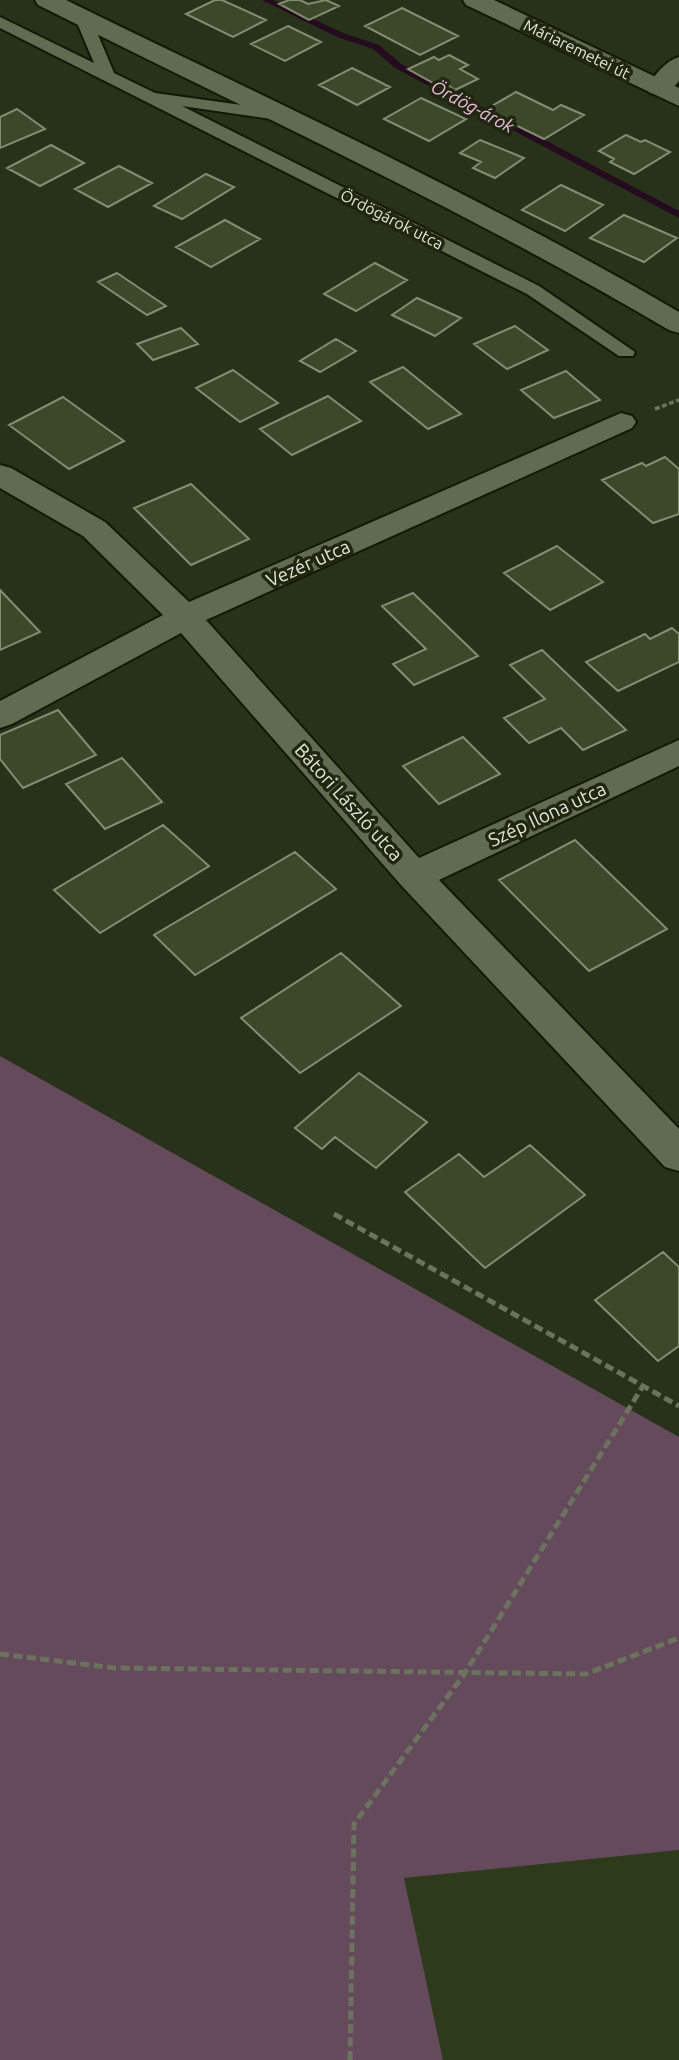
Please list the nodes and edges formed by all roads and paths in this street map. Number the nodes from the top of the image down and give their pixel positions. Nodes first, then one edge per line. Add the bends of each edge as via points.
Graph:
1 (47, 0) edge
2 (475, 0) edge
3 (83, 18) junction
4 (0, 22) edge
5 (679, 65) edge
6 (107, 76) junction
7 (669, 93) edge
8 (151, 97) junction
9 (286, 116) junction
10 (679, 324) edge
11 (626, 352) dead end
12 (621, 422) dead end
13 (0, 475) edge
14 (185, 617) junction
15 (0, 716) edge
16 (679, 752) edge
17 (414, 876) junction
18 (679, 1155) edge
19 (334, 1214) dead end
20 (643, 1386) junction
21 (679, 1406) edge
22 (679, 1638) edge
23 (0, 1654) edge
24 (465, 1673) junction
25 (350, 2060) edge

1 - 3 street, Ördögárok utca
2 - 7 street, Máriaremetei út
3 - 6 lane
3 - 9 street, Ördögárok utca
4 - 6 lane, Ördögárok utca
5 - 7 street
6 - 8 lane, Ördögárok utca
8 - 9 lane, Ördögárok utca
8 - 11 lane, Ördögárok utca via 533,290
9 - 10 street, Ördögárok utca via 600,276
12 - 14 street, Vezér utca
13 - 14 street, Bátori László utca via 94,529
14 - 15 street, Vezér utca
14 - 17 street, Bátori László utca
16 - 17 street, Szép Ilona utca
17 - 18 street, Bátori László utca
19 - 20 path
20 - 21 path
20 - 24 path
22 - 24 path via 586,1674
23 - 24 path via 115,1668
24 - 25 path via 354,1824

